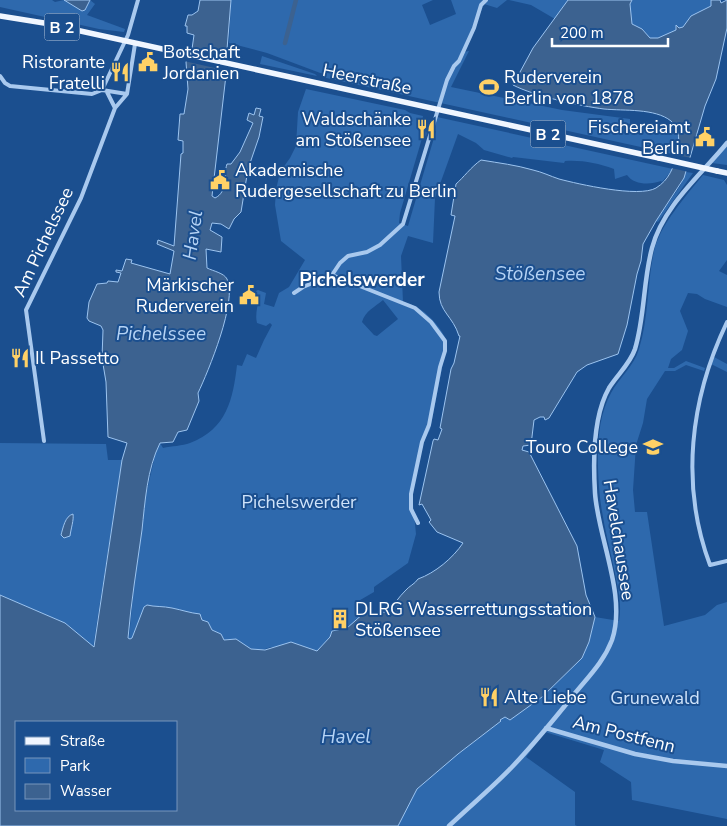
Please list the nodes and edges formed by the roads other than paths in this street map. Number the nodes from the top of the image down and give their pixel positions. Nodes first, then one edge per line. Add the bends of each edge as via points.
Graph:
1 (138, 0) edge
2 (486, 0) edge
3 (0, 16) edge
4 (123, 42) junction
5 (135, 44) junction
6 (0, 76) edge
7 (2, 84) edge
8 (105, 91) junction
9 (127, 94) junction
10 (115, 108) junction
11 (438, 110) junction
12 (727, 143) edge
13 (727, 173) edge
14 (332, 275) junction
15 (294, 293) dead end
16 (727, 322) edge
17 (44, 441) dead end
18 (418, 523) dead end
19 (727, 561) edge
20 (546, 728) junction
21 (727, 766) edge
22 (449, 826) edge

1 - 4 street
2 - 11 street via 481,5 459,61 450,73
3 - 4 main road, Heerstraße / B 2
4 - 5 main road, Heerstraße / B 2
4 - 8 street
5 - 9 street
5 - 11 main road, Heerstraße / B 2
6 - 7 street
7 - 8 street via 92,94
8 - 9 street
8 - 10 street
9 - 10 street, Am Pichelssee
10 - 17 street, Am Pichelssee via 81,198 26,310
11 - 13 main road, Heerstraße / B 2, bridge
11 - 14 street via 403,224 380,245 348,256
12 - 20 street, Havelchaussee via 674,206 654,240 635,349 601,407 595,437 595,492 616,607 615,627 600,663
14 - 15 street
14 - 18 street via 415,308 444,338 445,351 411,494 411,509
16 - 19 street via 710,360 701,391 693,442 692,476 697,525 710,565
20 - 21 street, Am Postfenn via 635,754
20 - 22 street, Havelchaussee via 514,765

